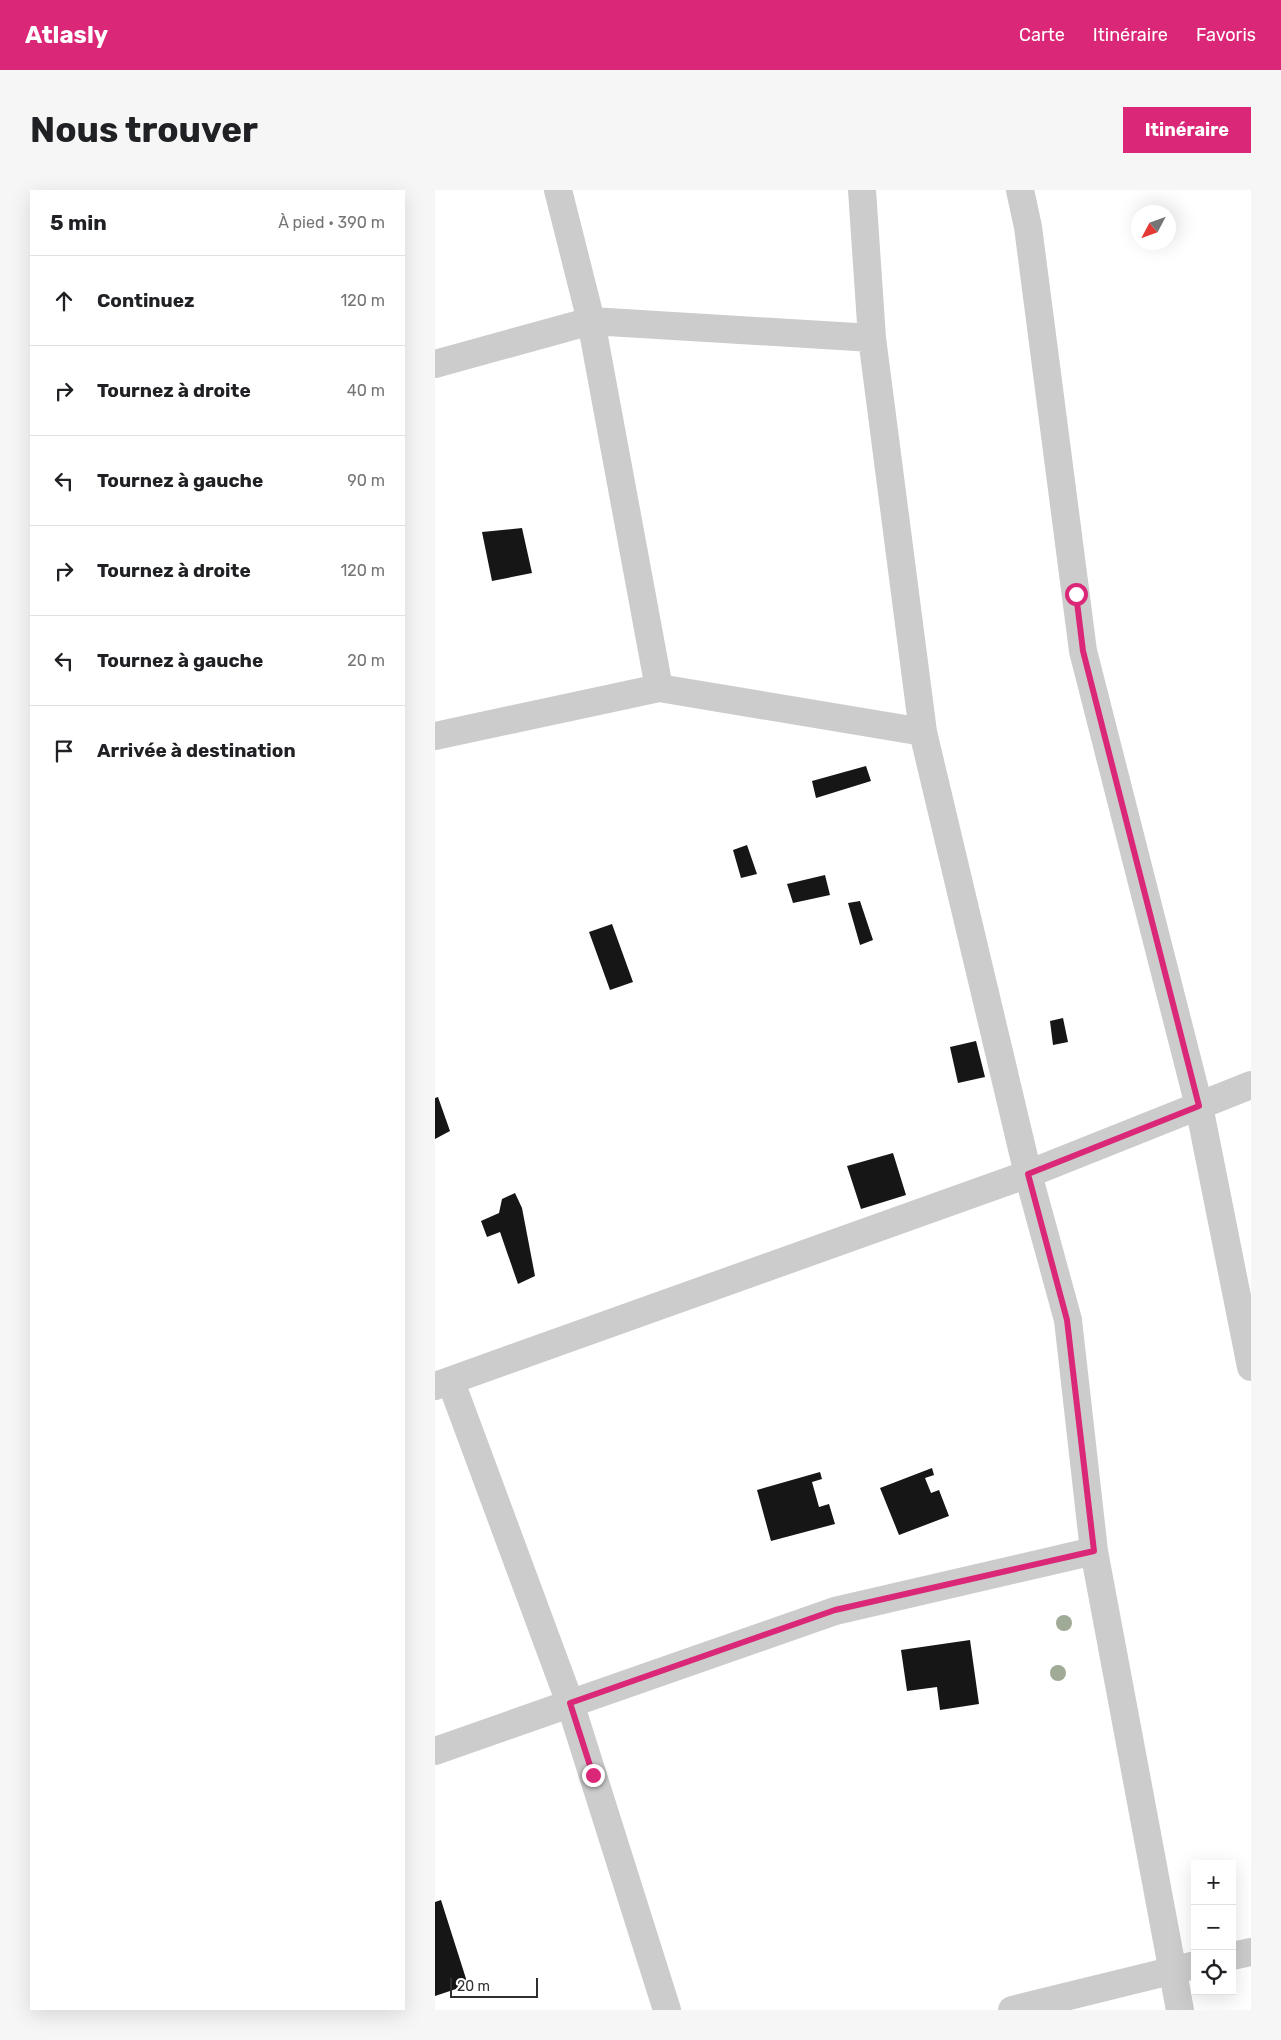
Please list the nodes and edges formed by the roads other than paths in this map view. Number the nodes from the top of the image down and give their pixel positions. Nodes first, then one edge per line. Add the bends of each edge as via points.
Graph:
1 (558, 190) edge
2 (862, 190) edge
3 (1020, 190) edge
4 (591, 321) junction
5 (872, 338) junction
6 (435, 364) edge
7 (659, 688) junction
8 (923, 732) junction
9 (435, 736) edge
10 (1251, 1084) edge
11 (1199, 1106) junction
12 (1028, 1174) junction
13 (1251, 1366) edge
14 (443, 1384) edge
15 (1094, 1551) junction
16 (570, 1703) junction
17 (435, 1751) edge
18 (1251, 1952) edge
19 (1236, 1955) edge
20 (1184, 1968) edge
21 (667, 2010) edge
22 (1012, 2010) edge
23 (1180, 2010) edge

1 - 4 street
2 - 5 street
3 - 11 street via 1029,237 1083,651
4 - 5 street
4 - 6 street
4 - 7 street
5 - 8 street
7 - 8 street
7 - 9 street
8 - 12 street
10 - 11 street
11 - 12 street
11 - 13 street
12 - 14 street
12 - 15 street via 1067,1320
14 - 16 street
15 - 16 street via 835,1610
15 - 20 street
16 - 17 street
16 - 21 street
18 - 19 street
20 - 22 street
20 - 23 street

